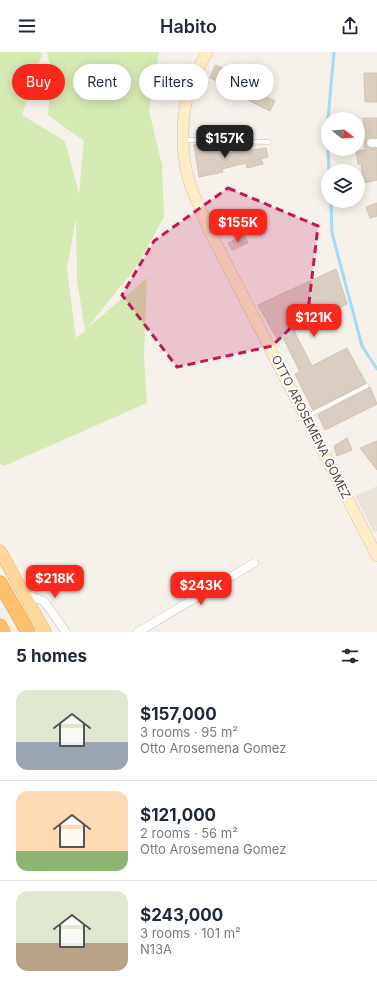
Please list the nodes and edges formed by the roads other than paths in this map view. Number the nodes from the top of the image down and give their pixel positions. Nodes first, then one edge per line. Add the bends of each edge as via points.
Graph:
1 (207, 52) edge
2 (185, 140) junction
3 (269, 142) dead end
4 (366, 386) dead end
5 (306, 418) junction
6 (0, 551) edge
7 (377, 556) edge
8 (254, 563) dead end
9 (0, 583) edge
10 (24, 594) junction
11 (0, 626) edge
12 (3, 632) edge
13 (28, 632) edge
14 (45, 632) edge
15 (66, 632) edge
16 (138, 632) edge

1 - 2 street, OTTO AROSEMENA GOMEZ via 190,89 184,121
2 - 3 lane
2 - 5 street, OTTO AROSEMENA GOMEZ via 188,178 210,232
4 - 5 lane
5 - 7 street, OTTO AROSEMENA GOMEZ
6 - 10 main road
8 - 16 street
9 - 13 highway
10 - 14 main road
10 - 15 street via 44,601
11 - 12 highway

